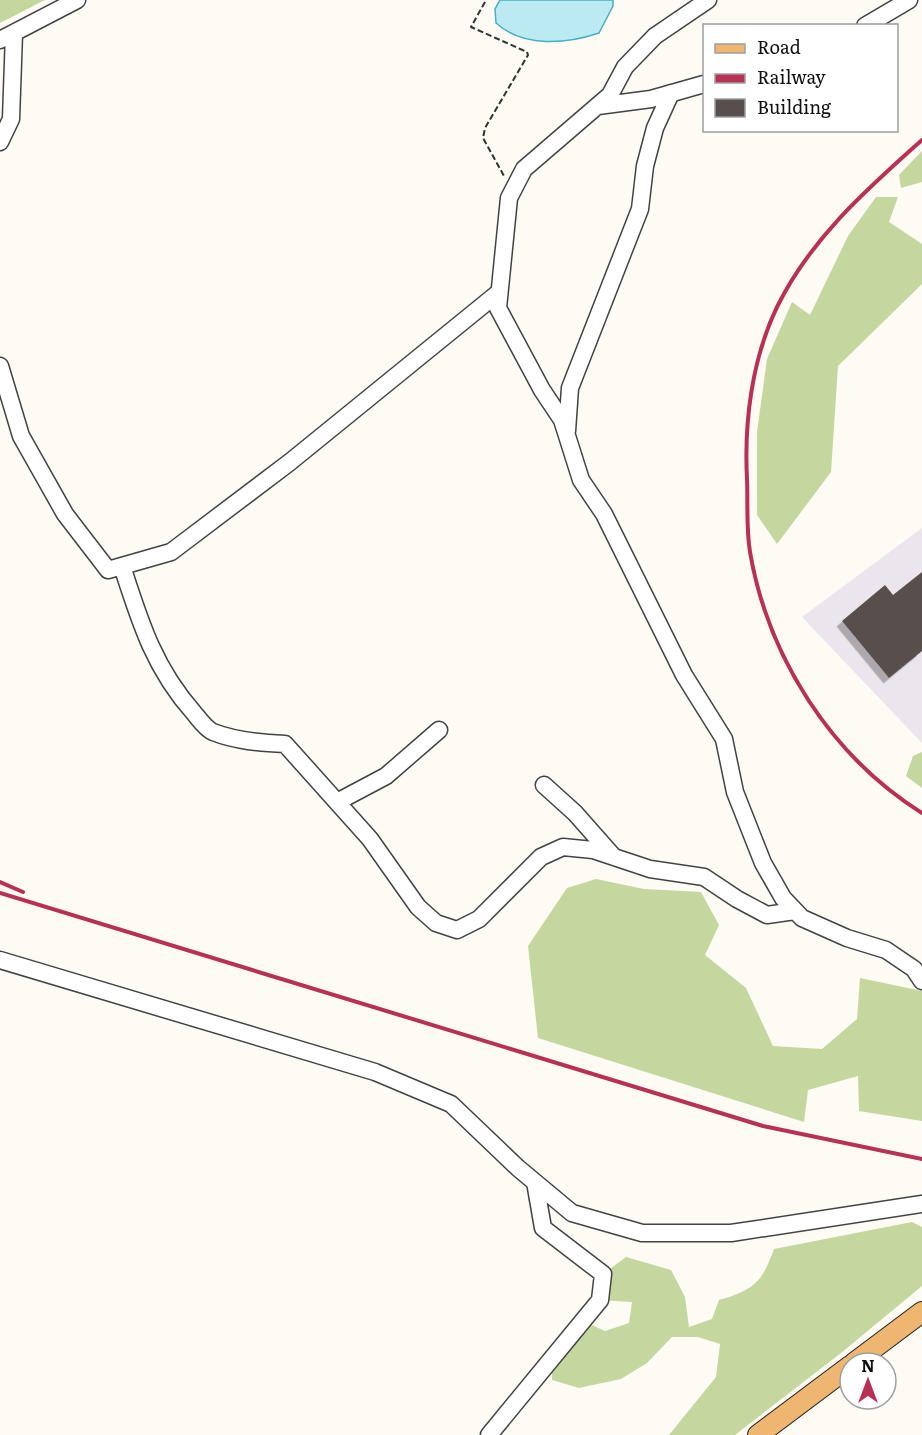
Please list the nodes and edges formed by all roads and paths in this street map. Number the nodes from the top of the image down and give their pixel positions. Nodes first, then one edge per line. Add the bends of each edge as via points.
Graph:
1 (77, 0) edge
2 (708, 0) edge
3 (909, 0) edge
4 (485, 2) dead end
5 (868, 24) edge
6 (7, 37) edge
7 (703, 85) edge
8 (670, 93) junction
9 (597, 106) junction
10 (0, 142) edge
11 (513, 191) junction
12 (498, 293) junction
13 (0, 366) edge
14 (567, 435) junction
15 (123, 566) junction
16 (439, 730) dead end
17 (544, 785) dead end
18 (337, 802) junction
19 (613, 856) junction
20 (795, 910) junction
21 (0, 960) edge
22 (922, 981) edge
23 (535, 1182) junction
24 (921, 1205) edge
25 (922, 1313) edge
26 (870, 1351) edge
27 (838, 1375) edge
28 (489, 1435) edge
29 (758, 1435) edge

1 - 6 street
2 - 9 street via 655,36
3 - 5 street
4 - 11 path via 471,27 527,52 528,56 485,128 483,138
6 - 10 street via 11,119
7 - 8 street
8 - 9 street
8 - 14 street via 645,166 640,209 570,388
9 - 11 street via 524,169
11 - 12 street
12 - 14 street via 498,308
12 - 15 street via 290,462 171,552
13 - 15 street via 21,436 65,514 108,570
14 - 20 street via 581,480 604,514 684,675 724,739 735,792 763,863 783,898
15 - 18 street via 160,668 211,731 253,743 285,744
16 - 18 street via 386,776
17 - 19 street
18 - 19 street via 370,839 418,907 436,923 457,930 479,919 541,857 563,847
19 - 20 street via 650,869 704,877 767,915
20 - 22 street via 802,918 847,938 886,950 914,969
21 - 23 street via 375,1072 451,1104
23 - 24 street via 572,1212 642,1233 731,1233
23 - 28 street via 543,1227 603,1274 600,1300
25 - 26 main road
27 - 29 main road

